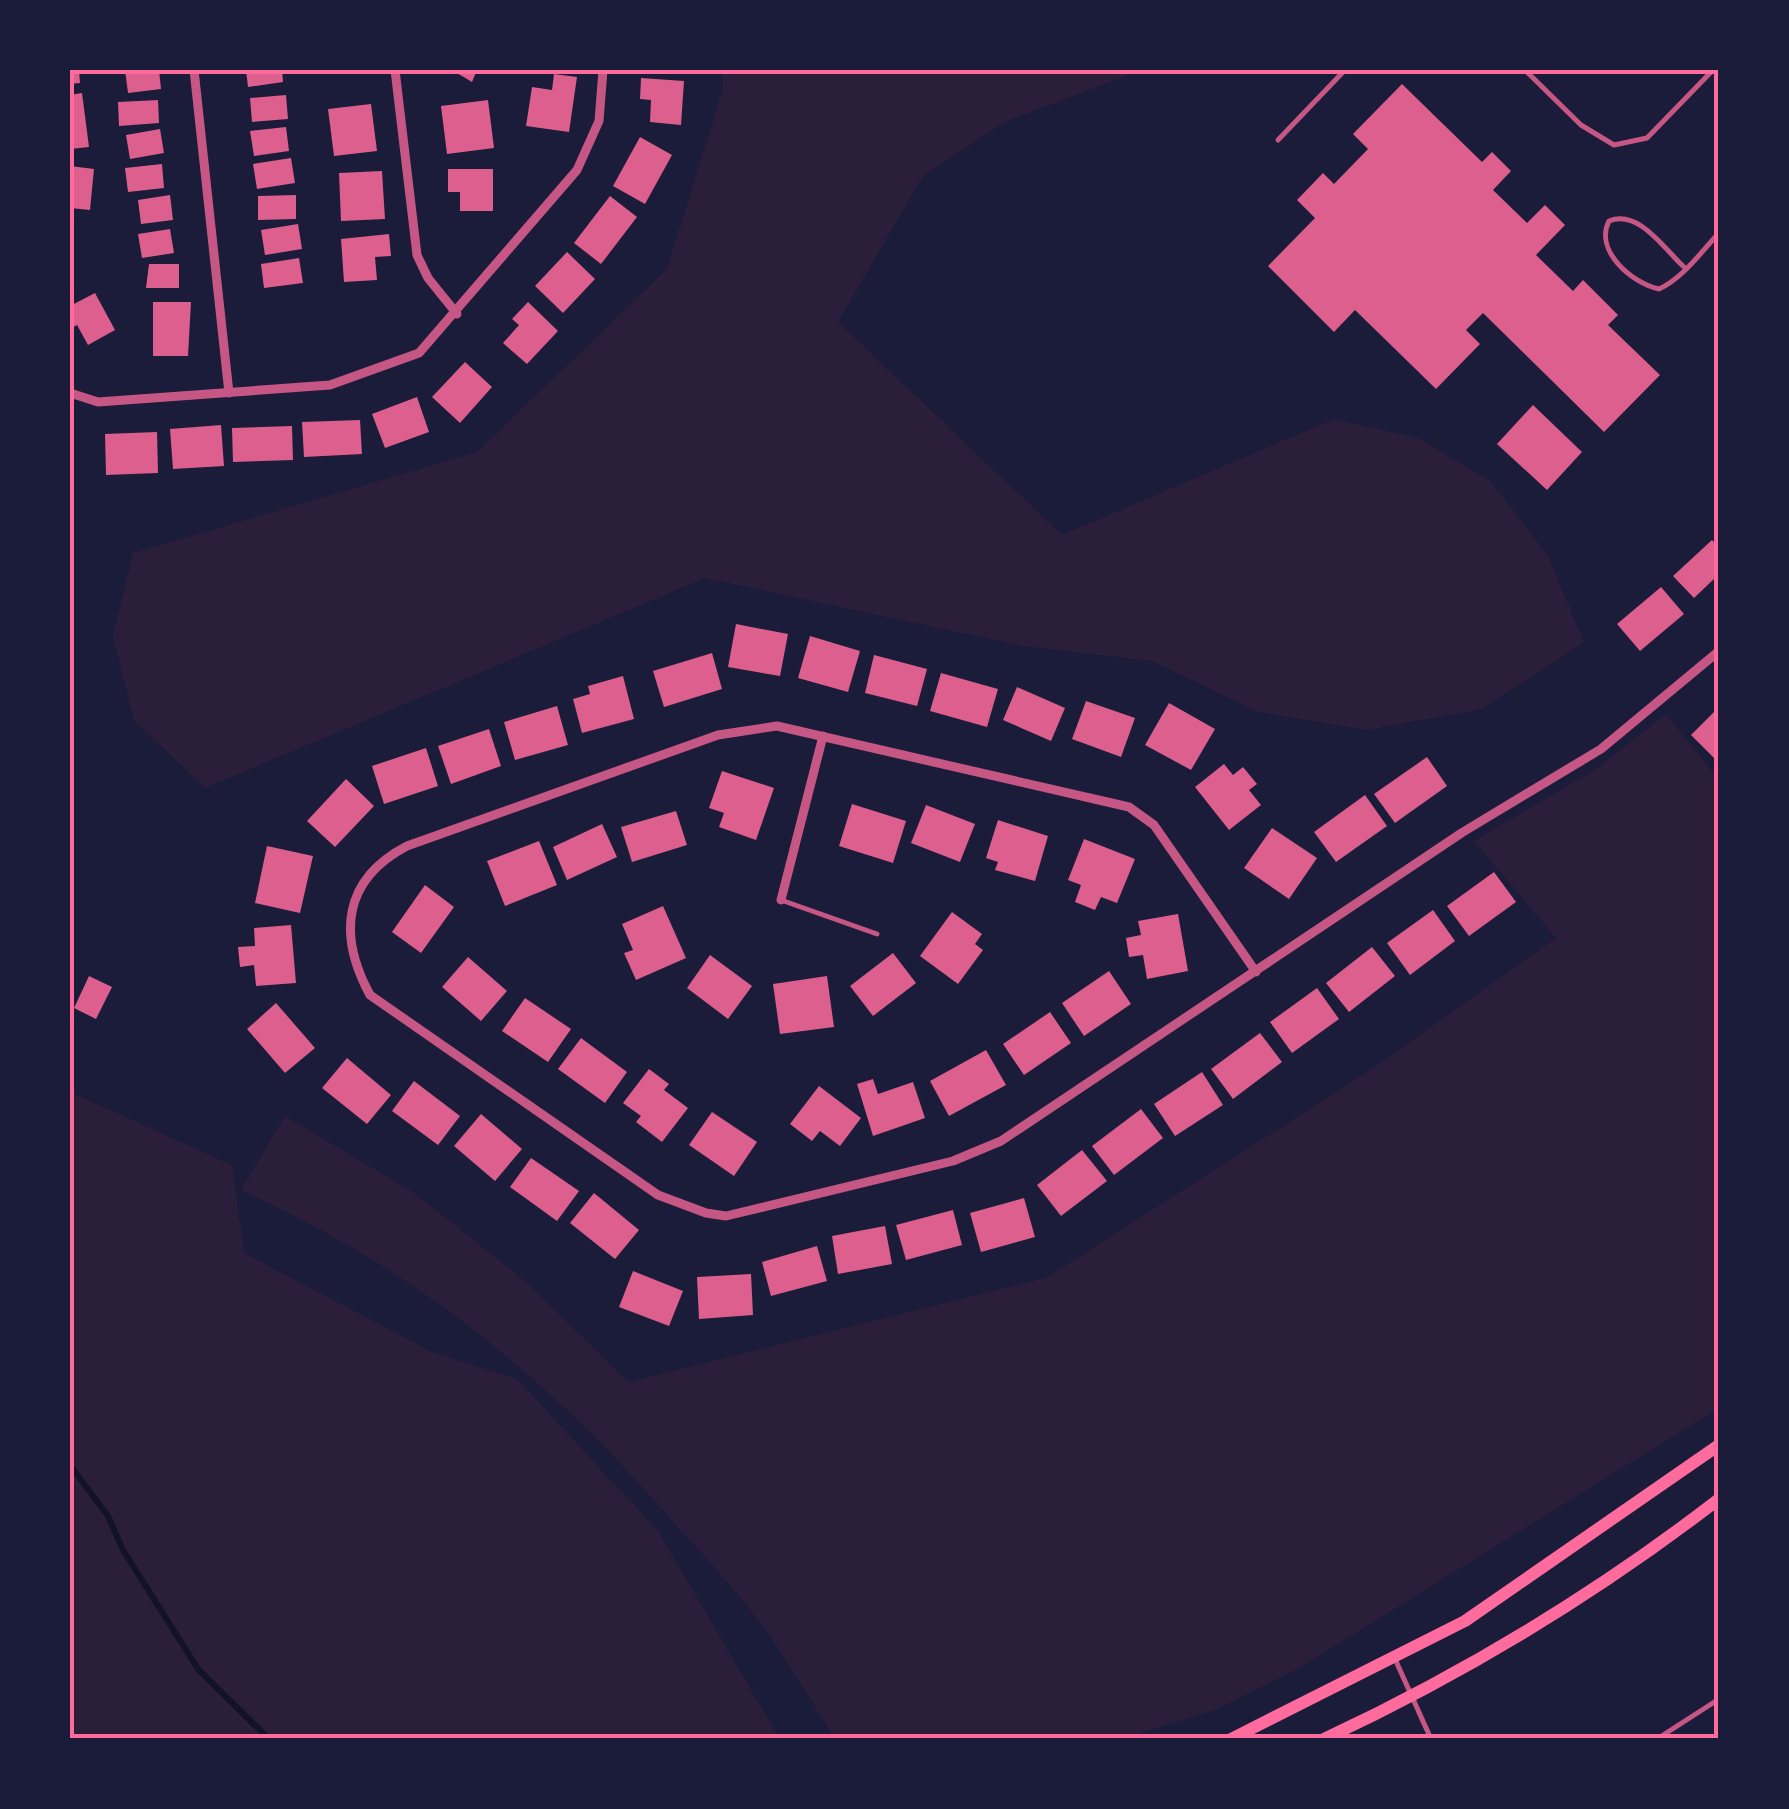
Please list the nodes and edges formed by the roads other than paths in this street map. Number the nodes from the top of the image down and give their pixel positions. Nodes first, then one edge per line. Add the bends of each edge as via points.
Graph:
1 (194, 70) edge
2 (395, 70) edge
3 (603, 70) edge
4 (1346, 70) edge
5 (1525, 70) edge
6 (1713, 70) edge
7 (1278, 140) dead end
8 (1719, 233) edge
9 (1685, 268) junction
10 (457, 314) junction
11 (70, 394) edge
12 (229, 394) junction
13 (1719, 651) edge
14 (824, 736) junction
15 (781, 900) joint
16 (877, 934) dead end
17 (1256, 972) junction
18 (1719, 1444) edge
19 (1719, 1499) edge
20 (1395, 1659) junction
21 (1409, 1699) junction
22 (1719, 1699) edge
23 (1231, 1739) edge
24 (1324, 1739) edge
25 (1431, 1739) edge
26 (1657, 1739) edge

1 - 12 street
2 - 10 street via 418,255
3 - 10 street via 599,121 577,170
4 - 7 lane
5 - 6 lane via 1582,125 1614,145 1648,138
8 - 9 lane
9 - 9 lane via 1659,289 1636,279 1604,247 1608,222 1634,219
10 - 12 street via 418,353 394,364 330,385
11 - 12 street via 98,402
13 - 17 street via 1602,750 1463,832
14 - 15 street
14 - 17 street via 1129,807 1154,824
14 - 17 street via 777,726 718,736 408,846 362,884 348,922 352,962 370,995 658,1195 726,1216 1002,1142
15 - 16 lane
18 - 20 main road via 1465,1621
19 - 21 main road via 1595,1592
20 - 21 lane
20 - 23 main road
21 - 24 main road
21 - 25 lane
22 - 26 lane

